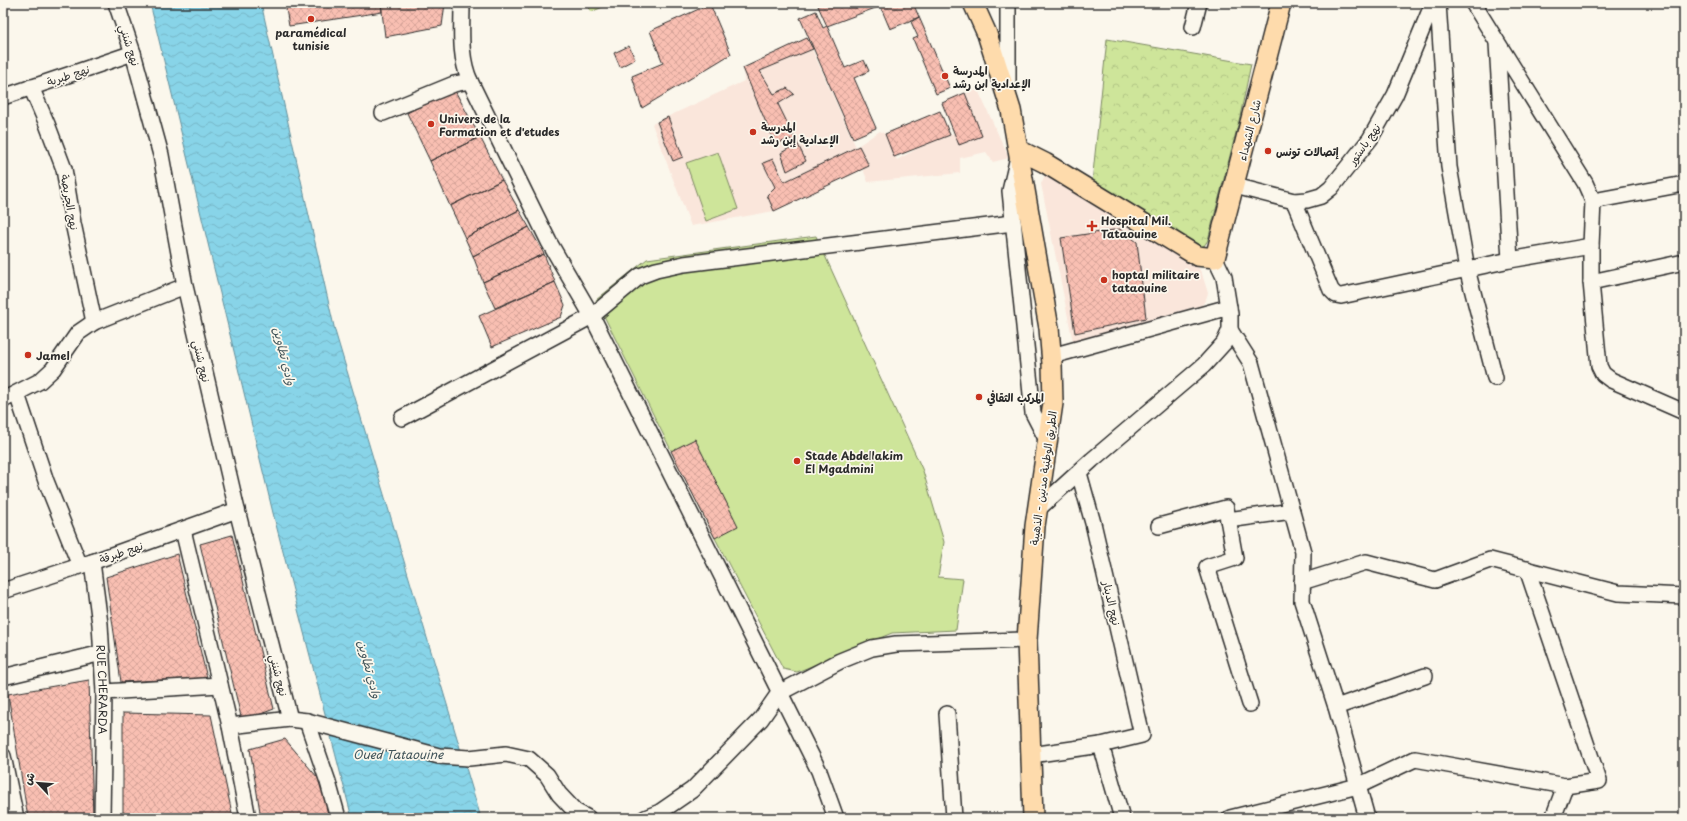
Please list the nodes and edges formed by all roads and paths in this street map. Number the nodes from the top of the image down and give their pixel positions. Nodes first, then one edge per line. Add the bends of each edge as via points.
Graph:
1 (116, 3) edge
2 (462, 3) edge
3 (973, 3) edge
4 (1008, 3) edge
5 (1199, 3) edge
6 (1281, 3) edge
7 (1433, 3) edge
8 (1438, 3) edge
9 (1473, 3) edge
10 (1193, 27) dead end
11 (1497, 41) junction
12 (133, 53) junction
13 (470, 81) junction
14 (31, 87) junction
15 (1008, 97) junction
16 (3, 98) edge
17 (383, 113) dead end
18 (1019, 150) junction
19 (1684, 184) edge
20 (1234, 186) junction
21 (1294, 201) junction
22 (1593, 201) junction
23 (1013, 223) junction
24 (1591, 246) junction
25 (1216, 258) junction
26 (1510, 260) junction
27 (1684, 262) edge
28 (1467, 269) junction
29 (1591, 282) junction
30 (185, 286) junction
31 (1229, 307) junction
32 (592, 316) junction
33 (94, 322) junction
34 (1230, 330) junction
35 (1052, 356) junction
36 (1495, 378) dead end
37 (17, 394) junction
38 (3, 400) edge
39 (1683, 409) edge
40 (402, 418) dead end
41 (1048, 442) junction
42 (1079, 473) junction
43 (237, 510) junction
44 (1038, 510) junction
45 (1292, 511) junction
46 (1228, 520) junction
47 (1160, 526) dead end
48 (184, 530) junction
49 (86, 564) junction
50 (1528, 569) junction
51 (1302, 582) junction
52 (3, 591) edge
53 (1684, 596) edge
54 (1027, 640) junction
55 (102, 654) junction
56 (1425, 676) dead end
57 (3, 677) edge
58 (220, 685) junction
59 (104, 692) junction
60 (779, 693) junction
61 (1250, 704) dead end
62 (1336, 708) junction
63 (947, 714) dead end
64 (290, 718) junction
65 (307, 721) junction
66 (230, 726) junction
67 (1101, 745) junction
68 (1031, 755) junction
69 (3, 756) edge
70 (1358, 786) junction
71 (1565, 786) junction
72 (16, 818) edge
73 (102, 818) edge
74 (248, 818) edge
75 (338, 818) edge
76 (588, 818) edge
77 (645, 818) edge
78 (836, 818) edge
79 (954, 818) edge
80 (1033, 818) edge
81 (1122, 818) edge
82 (1230, 818) edge
83 (1367, 818) edge
84 (1553, 818) edge

1 - 12 street, نهج شنني
2 - 13 street via 464,69
3 - 15 main road, الطريق الوطنية مدنين - الذهيبة
4 - 15 street
5 - 10 street
6 - 20 main road, شارع الشهداء
7 - 21 street, نهج باستور via 1395,95 1370,139 1331,188 1321,196
8 - 28 street via 1449,167
9 - 11 street
11 - 22 street via 1586,183
11 - 26 street
12 - 14 street, نهج طبربة
12 - 30 street, نهج شنني via 161,155
13 - 17 street via 454,84
13 - 32 street via 549,242
14 - 16 street, نهج طبربة
14 - 33 street, نهج الجريصة via 64,169
15 - 18 main road, الطريق الوطنية مدنين - الذهيبة
18 - 23 street via 1010,191
18 - 25 main road via 1045,163 1197,256
18 - 35 main road, الطريق الوطنية مدنين - الذهيبة
19 - 22 street
20 - 21 street, نهج باستور
20 - 25 main road, شارع الشهداء
21 - 28 street via 1326,279 1336,294 1348,296
22 - 24 street
23 - 32 street via 670,267 640,276
23 - 41 street via 1033,413
24 - 26 street
24 - 29 street
25 - 31 street via 1224,276
26 - 28 street
27 - 29 street
28 - 36 street
29 - 39 street via 1597,355 1603,374 1610,380
30 - 33 street
30 - 43 street, نهج شنني
31 - 34 street
31 - 35 street
32 - 40 street
32 - 60 street
33 - 37 street via 78,333 53,370
34 - 42 street via 1224,343 1204,365
34 - 45 street via 1251,363
35 - 41 main road, الطريق الوطنية مدنين - الذهيبة via 1053,404
37 - 38 street
37 - 49 street, RUE CHERARDA via 46,481
41 - 44 main road, الطريق الوطنية مدنين - الذهيبة
42 - 44 street
42 - 67 street, نهج الدينار via 1142,735
43 - 48 street, نهج طبرقة
43 - 64 street, نهج شنني
44 - 54 main road, الطريق الوطنية مدنين - الذهيبة
45 - 46 street
45 - 51 street via 1303,552
46 - 47 street via 1226,508
46 - 61 street via 1235,558 1207,567
48 - 49 street, نهج طبرقة
48 - 58 street
49 - 52 street, نهج طبرقة
49 - 55 street, RUE CHERARDA via 100,624
50 - 51 street via 1490,560 1435,580 1366,562
50 - 53 street via 1618,592
50 - 71 street via 1598,781
51 - 62 street via 1302,600
54 - 60 street via 896,644 872,648 840,661
54 - 68 main road, الطريق الوطنية مدنين - الذهيبة
55 - 57 street
55 - 59 street, RUE CHERARDA
56 - 62 street
58 - 59 street
58 - 66 street
59 - 73 street, RUE CHERARDA
60 - 77 street via 761,719 692,790 660,812
60 - 78 street via 819,771
62 - 70 street
63 - 79 street
64 - 65 street
64 - 66 street
65 - 75 street
65 - 76 street via 439,756 469,758 506,754 529,759 546,775 575,811
66 - 74 street
67 - 68 street
67 - 81 street
68 - 80 main road, الطريق الوطنية مدنين - الذهيبة
69 - 72 street
70 - 71 street via 1415,759
70 - 82 street
70 - 83 street
71 - 84 street

